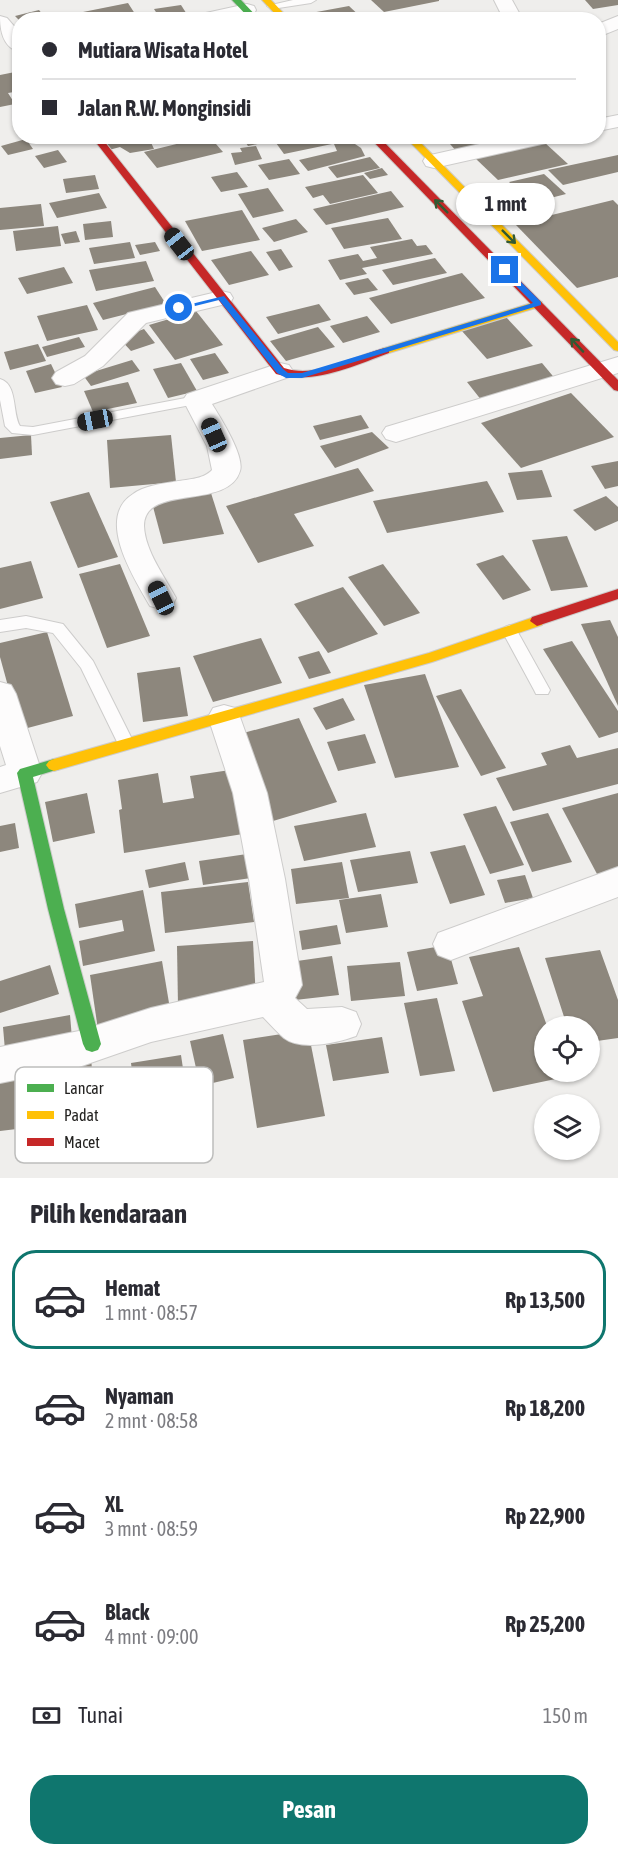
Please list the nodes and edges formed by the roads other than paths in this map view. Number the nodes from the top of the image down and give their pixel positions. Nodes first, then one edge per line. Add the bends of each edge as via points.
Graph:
1 (311, 0) edge
2 (269, 3) edge
3 (0, 22) edge
4 (12, 36) edge
5 (101, 144) edge
6 (380, 144) edge
7 (416, 144) edge
8 (511, 144) edge
9 (434, 161) junction
10 (221, 298) junction
11 (538, 304) junction
12 (618, 348) edge
13 (280, 371) junction
14 (612, 374) edge
15 (65, 378) dead end
16 (0, 382) edge
17 (196, 400) junction
18 (396, 433) dead end
19 (618, 594) edge
20 (161, 598) dead end
21 (0, 626) edge
22 (510, 631) junction
23 (542, 690) dead end
24 (0, 694) edge
25 (224, 717) junction
26 (126, 743) junction
27 (13, 776) edge
28 (618, 882) edge
29 (451, 944) dead end
30 (270, 999) junction
31 (342, 1024) dead end
32 (92, 1044) junction
33 (0, 1065) edge

1 - 2 lane
3 - 4 street
5 - 10 main road
11 -> 6 main road
7 - 9 main road
8 - 9 street
9 -> 12 main road
10 - 13 main road
10 - 15 street via 137,318 94,361
11 - 13 main road via 317,372 293,376
14 -> 11 main road
13 - 17 street
14 - 18 street
16 - 17 lane via 12,426 24,431
17 - 20 street via 225,459 226,472 208,485 150,495 139,504 130,525
19 - 22 main road
21 - 26 lane via 26,622 58,628 87,665
22 - 23 lane
22 - 25 main road
24 - 27 street
25 - 26 main road
25 - 30 street via 250,793 267,879 283,985
26 - 27 main road
27 - 32 main road via 37,836
28 - 29 street
30 - 31 street via 299,1027
30 - 32 street via 152,1025
32 - 33 street

